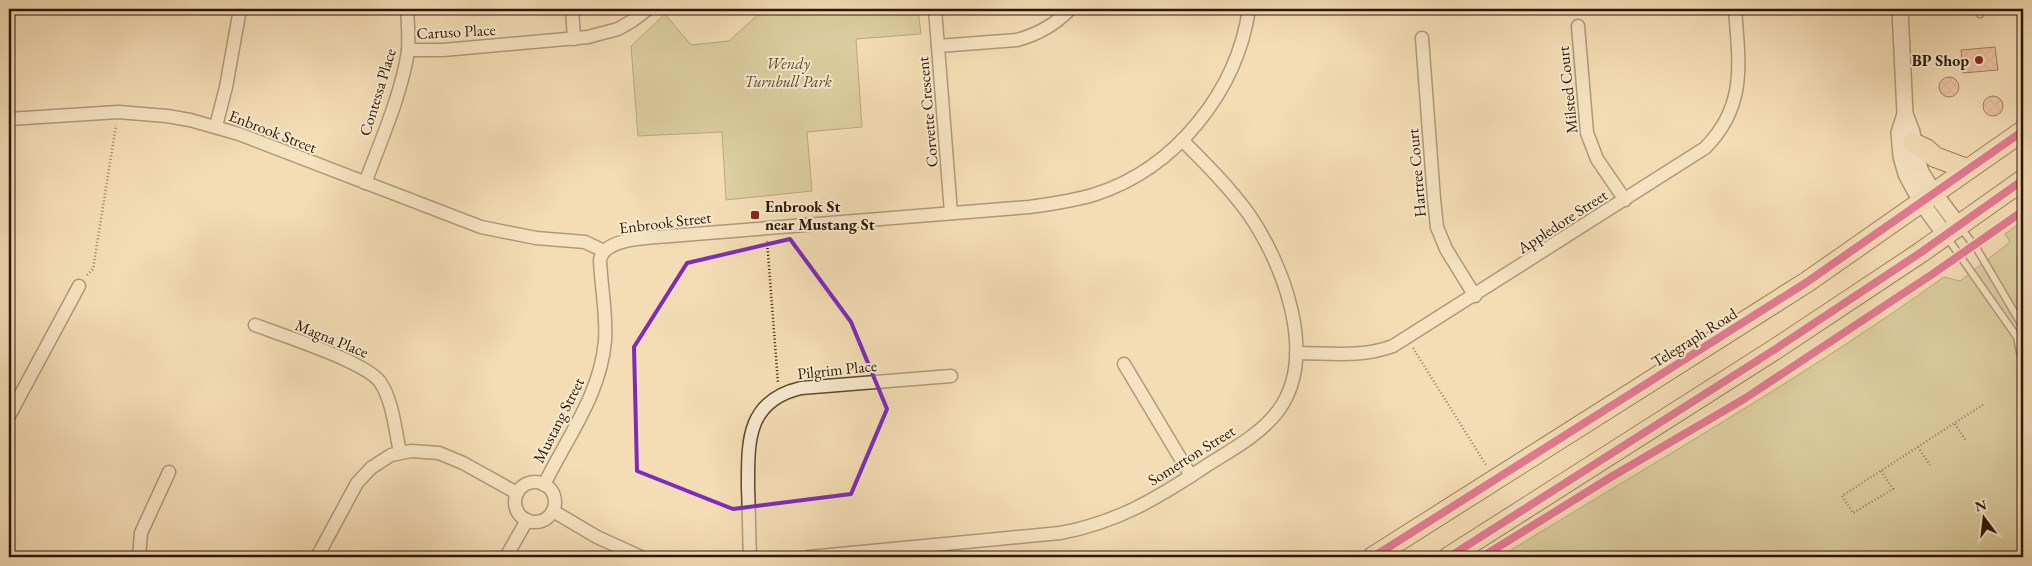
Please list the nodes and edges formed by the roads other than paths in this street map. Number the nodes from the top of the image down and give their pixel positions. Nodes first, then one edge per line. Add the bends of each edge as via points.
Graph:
1 (240, 9) edge
2 (407, 9) edge
3 (572, 9) edge
4 (648, 9) edge
5 (935, 9) edge
6 (1070, 9) edge
7 (1248, 9) edge
8 (1735, 9) edge
9 (1900, 9) edge
10 (1578, 26) dead end
11 (1422, 38) dead end
12 (574, 39) junction
13 (938, 46) junction
14 (408, 50) junction
15 (1905, 114) junction
16 (9, 119) edge
17 (216, 126) junction
18 (2023, 131) edge
19 (1182, 140) junction
20 (1913, 142) junction
21 (1968, 169) junction
22 (2023, 180) edge
23 (365, 182) junction
24 (1928, 198) junction
25 (1625, 200) junction
26 (951, 213) junction
27 (1952, 231) junction
28 (604, 250) junction
29 (79, 286) road end
30 (1475, 296) junction
31 (255, 325) dead end
32 (2023, 327) edge
33 (1296, 353) junction
34 (2023, 363) edge
35 (1124, 364) dead end
36 (951, 376) dead end
37 (9, 416) edge
38 (400, 452) junction
39 (169, 472) dead end
40 (1191, 476) junction
41 (544, 485) junction
42 (517, 493) junction
43 (552, 511) junction
44 (527, 520) junction
45 (139, 557) edge
46 (317, 557) edge
47 (506, 557) edge
48 (642, 557) edge
49 (750, 557) edge
50 (808, 557) edge
51 (1372, 557) edge
52 (1449, 557) edge

1 - 17 street
2 - 14 street, Contessa Place
3 - 12 street
4 - 12 street, Caruso Place via 618,29
5 - 13 street, Corvette Crescent
6 - 13 street via 1050,26 1017,40
7 - 19 street, Enbrook Street via 1243,36 1226,79
8 - 25 street, Appledore Street via 1738,84 1724,126 1699,153
9 - 15 street
10 - 25 street, Milsted Court via 1586,133 1597,159
11 - 30 street, Hartree Court via 1437,226 1446,249
12 - 14 street, Caruso Place
13 - 26 street, Corvette Crescent
14 - 23 street, Contessa Place via 396,96
15 - 20 street
15 - 24 street via 1899,133 1901,156 1906,174
16 - 17 street, Enbrook Street via 118,112 167,116
17 - 23 street, Enbrook Street
18 - 21 main road, Telegraph Road
19 - 26 street, Enbrook Street via 1152,165 1096,194 1029,207
19 - 33 street, Somerton Street via 1238,200 1259,230 1289,304
20 - 21 main road via 1935,157
20 - 24 street
21 - 24 main road, Telegraph Road
22 - 27 main road
23 - 28 street, Enbrook Street via 481,227 536,238 585,242
24 - 27 street
24 - 51 main road, Telegraph Road via 1807,282
25 - 30 street, Appledore Street
26 - 28 street, Enbrook Street via 637,240 614,244
27 - 32 lane via 1977,249
27 - 34 lane via 2017,337
27 - 52 main road via 1731,379
28 - 41 street, Mustang Street via 600,260 605,333 596,386
29 - 37 street
30 - 33 street, Appledore Street via 1407,338 1381,350 1358,354
31 - 38 street, Magna Place via 373,374 387,396
33 - 40 street, Somerton Street via 1296,367 1288,394 1279,410 1254,435
35 - 40 street
36 - 49 street, Pilgrim Place via 806,387 781,394 761,412 749,438
38 - 42 street via 439,452
38 - 46 street via 382,460 357,482
39 - 45 street via 141,533
40 - 50 street, Somerton Street via 1132,511 1080,530
41 - 42 street via 532,483
41 - 43 street via 554,499
42 - 44 street via 517,512
43 - 44 street via 539,522
43 - 48 street via 597,537
44 - 47 street

